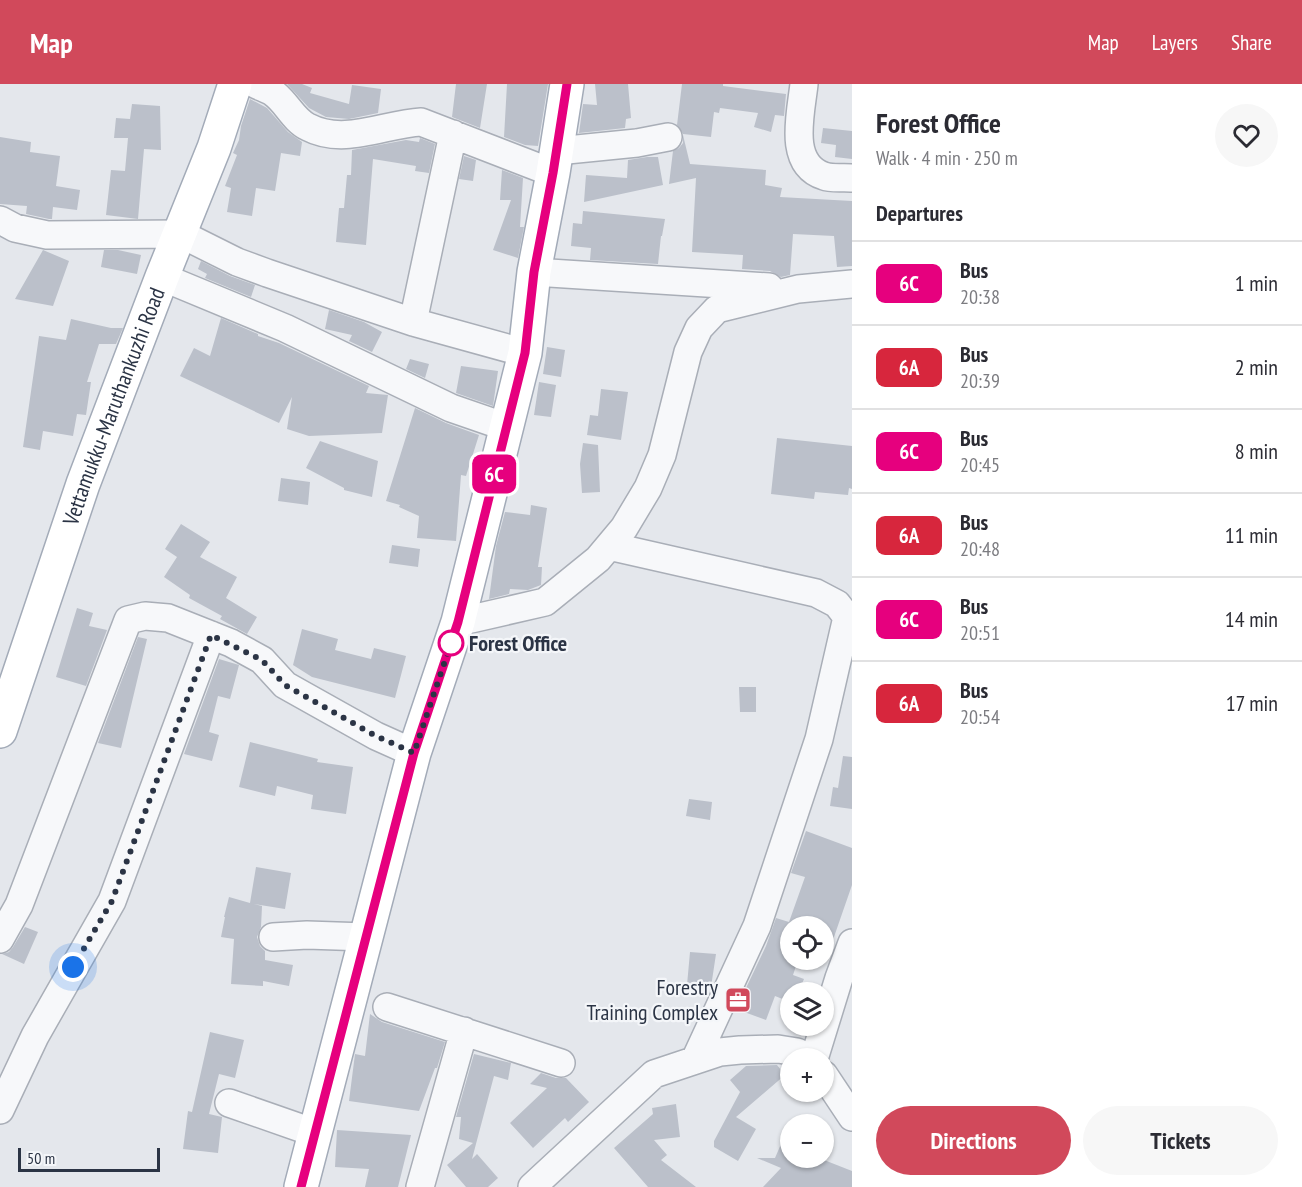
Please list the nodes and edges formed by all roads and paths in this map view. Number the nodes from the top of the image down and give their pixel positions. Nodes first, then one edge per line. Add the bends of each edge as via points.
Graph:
1 (235, 84) edge
2 (255, 84) edge
3 (567, 84) edge
4 (804, 84) edge
5 (453, 134) junction
6 (668, 137) dead end
7 (555, 162) junction
8 (852, 178) edge
9 (0, 220) edge
10 (181, 234) junction
11 (534, 272) junction
12 (162, 277) junction
13 (852, 284) edge
14 (798, 288) junction
15 (412, 322) junction
16 (525, 353) junction
17 (506, 427) junction
18 (609, 546) junction
19 (850, 615) edge
20 (458, 622) junction
21 (211, 635) junction
22 (0, 731) edge
23 (414, 753) junction
24 (273, 937) dead end
25 (366, 937) junction
26 (0, 939) edge
27 (852, 943) edge
28 (387, 1007) dead end
29 (464, 1031) junction
30 (816, 1048) edge
31 (780, 1050) edge
32 (695, 1060) junction
33 (561, 1063) dead end
34 (834, 1090) edge
35 (229, 1103) dead end
36 (0, 1110) edge
37 (852, 1117) edge
38 (315, 1133) junction
39 (301, 1187) edge
40 (420, 1187) edge
41 (532, 1187) edge

1 - 10 main road, Vettamukku-Maruthankuzhi Road
2 - 5 street via 273,92 306,127 327,134 346,135 421,122
3 - 7 main road
4 - 8 street via 799,142 802,155 809,168 825,176
5 - 7 street
5 - 15 street
6 - 7 street
7 - 11 main road
9 - 10 street via 46,235
10 - 12 main road, Vettamukku-Maruthankuzhi Road
10 - 15 street via 237,262
11 - 14 street
11 - 16 main road
12 - 17 street via 285,328 451,408
12 - 22 main road, Vettamukku-Maruthankuzhi Road via 83,484
13 - 14 street
14 - 18 street via 717,309 699,328 688,352 662,455 648,488
15 - 16 street
16 - 17 main road
17 - 20 main road
18 - 19 street via 816,594
18 - 20 street via 545,602
19 - 32 street via 819,739 756,926
20 - 23 main road
21 - 23 street via 262,660 285,685
21 - 26 street via 168,618 145,616 128,620 19,905
21 - 36 street via 112,901 40,1026
23 - 25 main road
24 - 25 street
25 - 38 main road
27 - 30 street
28 - 29 street
29 - 33 street
29 - 40 street
31 - 32 street via 720,1052
32 - 41 street via 654,1074
34 - 37 street
35 - 38 street
38 - 39 main road

